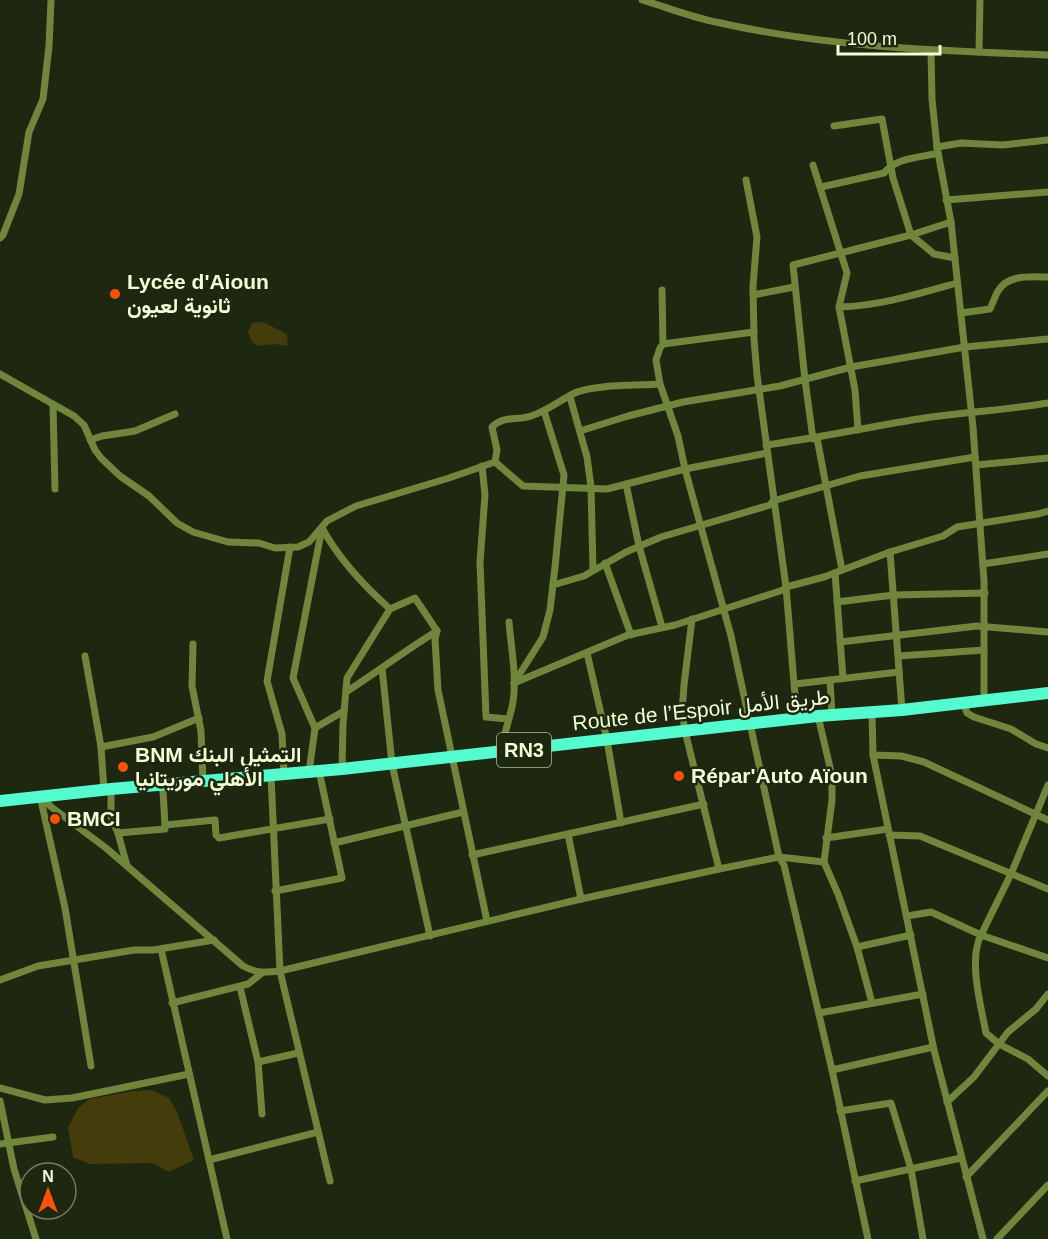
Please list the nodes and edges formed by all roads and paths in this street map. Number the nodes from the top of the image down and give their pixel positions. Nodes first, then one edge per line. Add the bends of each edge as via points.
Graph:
1 (51, 0) edge
2 (642, 0) edge
3 (980, 0) edge
4 (932, 51) junction
5 (980, 52) junction
6 (1048, 55) edge
7 (834, 126) dead end
8 (1048, 140) edge
9 (938, 150) junction
10 (813, 165) dead end
11 (891, 165) junction
12 (746, 180) dead end
13 (820, 188) junction
14 (1048, 192) edge
15 (946, 200) junction
16 (951, 222) junction
17 (911, 235) junction
18 (0, 238) edge
19 (841, 252) junction
20 (955, 258) junction
21 (1048, 277) edge
22 (957, 283) junction
23 (794, 287) junction
24 (662, 290) dead end
25 (753, 295) junction
26 (839, 307) junction
27 (961, 313) junction
28 (754, 332) junction
29 (1048, 339) edge
30 (663, 344) junction
31 (964, 347) junction
32 (851, 367) junction
33 (0, 374) edge
34 (805, 380) junction
35 (660, 384) junction
36 (759, 388) junction
37 (570, 397) junction
38 (1048, 403) edge
39 (53, 405) junction
40 (668, 407) junction
41 (544, 411) junction
42 (972, 411) junction
43 (176, 414) dead end
44 (858, 430) junction
45 (580, 431) junction
46 (815, 438) junction
47 (90, 440) junction
48 (766, 445) junction
49 (767, 453) junction
50 (975, 457) junction
51 (1048, 458) edge
52 (495, 462) junction
53 (976, 465) junction
54 (482, 466) junction
55 (685, 469) junction
56 (626, 484) junction
57 (564, 486) junction
58 (826, 486) junction
59 (591, 487) junction
60 (55, 489) dead end
61 (773, 501) junction
62 (1048, 511) edge
63 (980, 524) junction
64 (702, 526) junction
65 (322, 528) junction
66 (639, 546) junction
67 (290, 547) junction
68 (890, 552) junction
69 (1048, 554) edge
70 (605, 563) junction
71 (983, 564) junction
72 (593, 570) junction
73 (842, 570) junction
74 (835, 573) junction
75 (553, 585) junction
76 (786, 587) junction
77 (985, 593) junction
78 (894, 595) junction
79 (837, 602) junction
80 (390, 609) junction
81 (724, 609) junction
82 (692, 620) junction
83 (508, 622) dead end
84 (662, 627) junction
85 (985, 627) junction
86 (437, 630) junction
87 (1048, 632) edge
88 (632, 635) junction
89 (897, 635) junction
90 (840, 642) junction
91 (193, 644) dead end
92 (984, 650) junction
93 (587, 652) junction
94 (85, 656) dead end
95 (899, 657) junction
96 (382, 668) junction
97 (899, 672) junction
98 (843, 678) junction
99 (830, 680) junction
100 (514, 684) junction
101 (795, 684) junction
102 (346, 692) junction
103 (1048, 693) edge
104 (984, 700) junction
105 (963, 702) junction
106 (902, 710) junction
107 (344, 711) junction
108 (872, 713) junction
109 (832, 715) junction
110 (818, 716) junction
111 (199, 718) junction
112 (508, 719) junction
113 (797, 719) junction
114 (749, 725) junction
115 (315, 728) junction
116 (685, 732) junction
117 (608, 740) junction
118 (101, 747) junction
119 (1048, 748) edge
120 (502, 752) junction
121 (873, 755) junction
122 (453, 757) junction
123 (392, 764) junction
124 (342, 770) junction
125 (314, 772) junction
126 (278, 775) junction
127 (203, 782) junction
128 (160, 785) junction
129 (1048, 785) edge
130 (107, 789) junction
131 (41, 796) junction
132 (0, 801) edge
133 (704, 804) junction
134 (463, 812) junction
135 (1035, 814) junction
136 (330, 819) junction
137 (1048, 820) edge
138 (621, 823) junction
139 (165, 825) junction
140 (405, 826) junction
141 (273, 830) junction
142 (118, 832) junction
143 (889, 832) junction
144 (568, 834) junction
145 (826, 838) junction
146 (334, 843) junction
147 (472, 855) junction
148 (780, 857) junction
149 (824, 862) junction
150 (127, 866) junction
151 (719, 869) junction
152 (1011, 874) junction
153 (1048, 889) edge
154 (276, 891) junction
155 (581, 900) junction
156 (907, 916) junction
157 (487, 921) junction
158 (911, 934) junction
159 (981, 935) junction
160 (430, 936) junction
161 (214, 940) junction
162 (857, 947) junction
163 (161, 949) junction
164 (1048, 958) edge
165 (73, 962) junction
166 (280, 971) junction
167 (262, 973) junction
168 (0, 980) edge
169 (240, 987) junction
170 (923, 994) junction
171 (1048, 994) edge
172 (172, 1003) junction
173 (873, 1003) junction
174 (819, 1013) junction
175 (999, 1044) junction
176 (933, 1047) junction
177 (298, 1053) junction
178 (258, 1062) junction
179 (91, 1066) dead end
180 (832, 1070) junction
181 (189, 1074) junction
182 (1048, 1076) edge
183 (0, 1088) edge
184 (1048, 1091) edge
185 (947, 1102) junction
186 (0, 1106) edge
187 (840, 1111) junction
188 (261, 1114) dead end
189 (318, 1132) junction
190 (53, 1137) dead end
191 (4, 1144) edge
192 (961, 1158) junction
193 (209, 1160) junction
194 (911, 1169) junction
195 (966, 1177) junction
196 (330, 1181) dead end
197 (855, 1181) junction
198 (1048, 1185) edge
199 (36, 1239) edge
200 (227, 1239) edge
201 (868, 1239) edge
202 (923, 1239) edge
203 (983, 1239) edge
204 (997, 1239) edge

1 - 18 street via 43,99 29,132 19,194
2 - 4 street via 714,22 786,36
3 - 5 street
4 - 5 street
4 - 9 street
5 - 6 street
7 - 11 street via 882,119
8 - 9 street via 1003,146 962,143
9 - 11 street
9 - 15 street
10 - 13 street
11 - 13 street via 884,173
11 - 17 street
12 - 25 street via 757,237
13 - 19 street
14 - 15 street
15 - 16 street
16 - 17 street
16 - 20 street
17 - 19 street
17 - 20 street via 934,254
19 - 23 street via 793,265
19 - 26 street via 847,273
20 - 22 street
21 - 27 street via 1008,281 990,309
22 - 26 street via 901,298
22 - 27 street
23 - 25 street
23 - 34 street
24 - 30 street
25 - 28 street
26 - 32 street
27 - 31 street
28 - 30 street
28 - 36 street
29 - 31 street
30 - 35 street via 657,360
31 - 32 street
31 - 42 street
32 - 34 street
32 - 44 street
33 - 39 street
34 - 36 street
34 - 46 street
35 - 37 street via 613,386
35 - 40 street
36 - 40 street
36 - 48 street
37 - 41 street
37 - 45 street
38 - 42 street
39 - 47 street via 84,425
39 - 60 street
40 - 45 street
40 - 55 street
41 - 52 street via 497,423 492,428 497,450
41 - 57 street
42 - 44 street
42 - 50 street
43 - 47 street via 135,431
44 - 46 street
45 - 59 street
46 - 48 street
46 - 58 street
47 - 67 street via 120,476 193,532 228,542
48 - 49 street
49 - 55 street
49 - 61 street
50 - 53 street
50 - 58 street via 860,476
51 - 53 street
52 - 54 street
52 - 57 street via 523,486
53 - 63 street
54 - 65 street via 356,506 327,521
54 - 112 street via 485,495 480,562 486,717
55 - 56 street
55 - 64 street
56 - 59 street via 607,489
56 - 66 street
57 - 59 street
57 - 75 street
58 - 61 street
58 - 73 street
59 - 72 street
61 - 64 street
61 - 76 street
62 - 63 street
63 - 68 street via 957,527 943,536
63 - 71 street
64 - 66 street
64 - 81 street
65 - 67 street via 309,542
65 - 80 street via 351,570
65 - 115 street via 294,678
66 - 70 street
66 - 84 street
67 - 126 street via 267,681 282,734
68 - 73 street
68 - 78 street
69 - 71 street
70 - 72 street
70 - 88 street
71 - 77 street
72 - 75 street
73 - 74 street
74 - 76 street
74 - 79 street
75 - 100 street via 543,637
76 - 81 street
76 - 101 street
77 - 78 street
77 - 85 street
78 - 79 street
78 - 89 street
79 - 90 street
80 - 86 street via 415,598
80 - 102 street via 347,678
81 - 82 street
81 - 114 street
82 - 84 street
82 - 116 street via 682,712
83 - 100 street
84 - 88 street
85 - 87 street
85 - 89 street
85 - 92 street
86 - 96 street
86 - 122 street via 438,690
88 - 93 street
89 - 90 street
89 - 95 street
90 - 98 street
91 - 111 street via 192,686
92 - 95 street
92 - 104 street
93 - 100 street
93 - 117 street
94 - 118 street
95 - 97 street
96 - 102 street
96 - 123 street
97 - 98 street
97 - 106 street
98 - 99 street
99 - 101 street
99 - 109 street
100 - 112 street
101 - 113 street
102 - 107 street
103 - 104 highway, Route de l’Espoir طريق الأمل / RN3
104 - 105 highway, Route de l’Espoir طريق الأمل / RN3
105 - 106 highway, Route de l’Espoir طريق الأمل / RN3
105 - 119 street via 967,713 974,717 1011,729
106 - 108 highway, Route de l’Espoir طريق الأمل / RN3
107 - 115 street
107 - 124 street
108 - 109 highway, Route de l’Espoir طريق الأمل / RN3
108 - 121 street
109 - 110 highway, Route de l’Espoir طريق الأمل / RN3
110 - 113 highway, Route de l’Espoir طريق الأمل / RN3
110 - 145 street via 832,776
111 - 118 street via 153,737
111 - 127 street
112 - 120 street
113 - 114 highway, Route de l’Espoir طريق الأمل / RN3
114 - 116 highway, Route de l’Espoir طريق الأمل / RN3
114 - 148 street
115 - 125 street
116 - 117 highway, Route de l’Espoir طريق الأمل / RN3
116 - 133 street
117 - 120 highway, Route de l’Espoir طريق الأمل / RN3
117 - 138 street
118 - 130 street
120 - 122 highway, Route de l’Espoir طريق الأمل / RN3
121 - 135 street via 924,762
121 - 143 street
122 - 123 highway, Route de l’Espoir طريق الأمل / RN3
122 - 134 street
123 - 124 highway, Route de l’Espoir طريق الأمل / RN3
123 - 140 street
124 - 125 highway, Route de l’Espoir طريق الأمل / RN3
125 - 126 highway, Route de l’Espoir طريق الأمل / RN3
125 - 136 street
126 - 127 highway, Route de l’Espoir طريق الأمل / RN3
126 - 141 street
127 - 128 highway, Route de l’Espoir طريق الأمل / RN3
128 - 130 highway, Route de l’Espoir طريق الأمل / RN3
128 - 139 street
129 - 135 street
130 - 131 highway, Route de l’Espoir طريق الأمل / RN3
130 - 142 street via 111,817
131 - 132 highway, Route de l’Espoir طريق الأمل / RN3
131 - 150 street
131 - 165 street
133 - 138 street
133 - 151 street
134 - 140 street
134 - 147 street
135 - 137 street
135 - 152 street
136 - 141 street
136 - 146 street
138 - 144 street
139 - 141 street via 215,820 219,838
139 - 142 street via 165,829
140 - 146 street
140 - 160 street
141 - 154 street
142 - 150 street
143 - 145 street
143 - 152 street via 920,836
143 - 156 street
144 - 147 street
144 - 155 street
145 - 149 street
146 - 154 street via 342,878
147 - 157 street
148 - 149 street
148 - 151 street
148 - 174 street
149 - 162 street
150 - 161 street
151 - 155 street
152 - 153 street
152 - 159 street
154 - 166 street
155 - 157 street
156 - 158 street
156 - 159 street via 931,912
157 - 160 street
158 - 162 street
158 - 170 street
159 - 164 street
159 - 175 street via 975,957 983,1018 986,1033
160 - 166 street
161 - 163 street
161 - 167 street via 243,966
162 - 173 street
163 - 165 street
163 - 172 street
165 - 168 street via 38,966
165 - 179 street
166 - 167 street
166 - 177 street
167 - 169 street
169 - 172 street
169 - 178 street
170 - 173 street
170 - 176 street
171 - 175 street
172 - 181 street
173 - 174 street
174 - 180 street
175 - 182 street via 1028,1059
175 - 185 street via 974,1077
176 - 180 street
176 - 185 street
177 - 178 street
177 - 189 street
178 - 188 street
180 - 187 street
181 - 183 street via 45,1100
181 - 193 street
184 - 195 street
185 - 192 street
186 - 191 street
187 - 194 street via 891,1103
187 - 197 street
189 - 193 street
189 - 196 street
190 - 191 street
191 - 199 street
192 - 194 street
192 - 195 street
193 - 200 street
194 - 197 street
194 - 202 street
195 - 203 street
197 - 201 street
198 - 204 street

